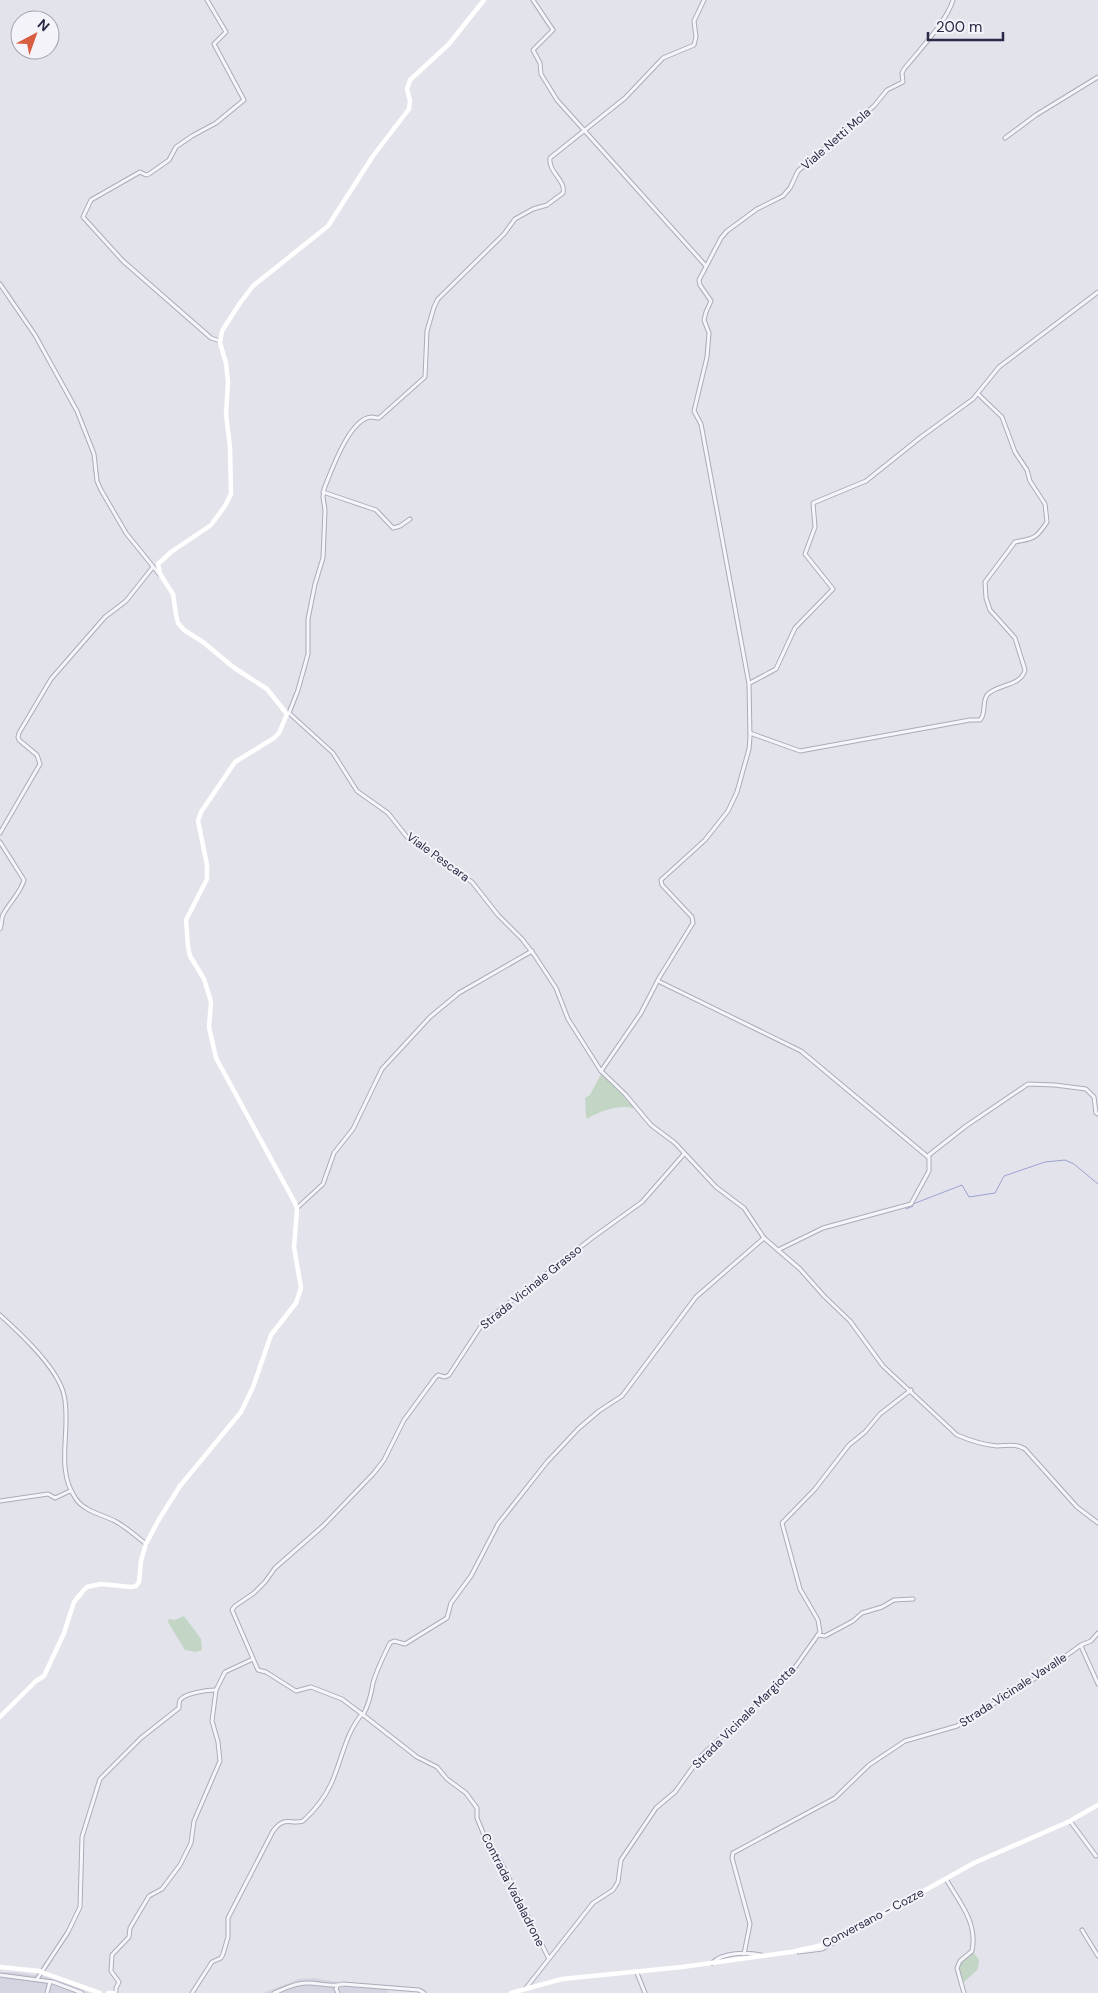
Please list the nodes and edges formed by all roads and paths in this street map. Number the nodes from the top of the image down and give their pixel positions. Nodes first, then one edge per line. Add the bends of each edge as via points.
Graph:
1 (207, 0) edge
2 (484, 0) edge
3 (533, 0) edge
4 (704, 0) edge
5 (952, 0) edge
6 (1098, 77) edge
7 (584, 132) junction
8 (1005, 138) dead end
9 (706, 266) junction
10 (0, 284) edge
11 (1098, 292) edge
12 (220, 341) junction
13 (978, 394) junction
14 (323, 492) junction
15 (410, 519) dead end
16 (152, 567) junction
17 (160, 574) junction
18 (749, 684) junction
19 (288, 713) junction
20 (750, 733) junction
21 (0, 833) edge
22 (0, 842) edge
23 (0, 929) edge
24 (532, 951) junction
25 (658, 981) junction
26 (601, 1070) junction
27 (1098, 1114) edge
28 (684, 1154) junction
29 (928, 1157) junction
30 (297, 1209) junction
31 (764, 1238) junction
32 (778, 1250) junction
33 (0, 1315) edge
34 (911, 1390) junction
35 (72, 1492) junction
36 (0, 1501) edge
37 (1098, 1523) edge
38 (146, 1544) junction
39 (914, 1599) dead end
40 (1098, 1633) edge
41 (817, 1635) junction
42 (1081, 1645) junction
43 (253, 1659) junction
44 (1098, 1684) edge
45 (216, 1690) junction
46 (362, 1714) junction
47 (0, 1717) edge
48 (1098, 1804) edge
49 (1070, 1821) junction
50 (1096, 1856) dead end
51 (946, 1879) junction
52 (1082, 1930) dead end
53 (744, 1954) junction
54 (765, 1955) junction
55 (1098, 1956) edge
56 (548, 1958) junction
57 (712, 1963) junction
58 (0, 1967) edge
59 (637, 1972) junction
60 (0, 1975) edge
61 (37, 1979) junction
62 (50, 1982) junction
63 (337, 1986) junction
64 (525, 1989) junction
65 (47, 1993) edge
66 (82, 1993) edge
67 (98, 1993) edge
68 (112, 1993) edge
69 (192, 1993) edge
70 (274, 1993) edge
71 (338, 1993) edge
72 (424, 1993) edge
73 (511, 1993) edge
74 (645, 1993) edge
75 (964, 1993) edge

1 - 12 street via 226,32 214,44 244,100 216,123 176,147 169,160 149,174 140,172 91,200 83,218 150,286 211,338
2 - 12 street via 449,44 410,80 406,89 409,109 373,156 328,226 253,286 231,316
3 - 7 street via 553,30 533,50 542,74 557,100
4 - 7 street via 694,21 694,45 663,58 625,98
5 - 9 street, Viale Netti Mola via 933,33 904,69 901,83 887,90 874,106 798,171 783,196 728,231
6 - 8 street
7 - 9 street
7 - 14 street via 549,160 563,186 563,193 547,205 515,219 438,299 427,331 425,377 379,418 369,418 349,435
9 - 18 street, Viale Netti Mola via 699,281 711,302 704,320 708,345 694,411 701,424
10 - 16 street via 35,335 77,411 94,454 101,490 126,534
11 - 13 street via 999,367
12 - 17 street via 228,374 226,414 230,494 211,525 160,561
13 - 18 street via 866,481 813,503 815,527 805,554 833,589 794,630 776,669
13 - 20 street via 1002,417 1015,452 1046,509 1047,522 1041,530 1030,540 1015,542 985,582 990,610 1014,638 1024,674 1017,681 995,688 984,698 980,720 800,751
14 - 15 street via 376,510 393,528
14 - 19 street via 323,558 308,619 308,654
16 - 17 street
16 - 21 street via 129,597 105,617 51,679 19,733 19,740 37,755 40,764
17 - 19 street via 173,594 178,623 184,630 267,689
18 - 20 street
19 - 24 street, Viale Pescara via 333,753 357,791 388,813 407,837 472,882
19 - 30 street via 274,738 235,762 201,812 198,821 207,879 186,925 190,956 204,979 211,1002 209,1027 216,1058
20 - 25 street via 734,801 728,811 712,834 661,880 693,921
22 - 23 street via 24,880 2,915
24 - 26 street, Viale Pescara via 556,988 568,1019
24 - 30 street via 459,993 430,1017 382,1069 353,1129 334,1153 323,1184
25 - 26 street via 641,1013
25 - 29 street via 801,1051
26 - 28 street, Viale Pescara via 651,1125
27 - 29 street via 1094,1097 1086,1089 1028,1084 966,1126
28 - 31 street, Viale Pescara via 716,1187 744,1208
28 - 43 street, Strada Vicinale Grasso via 642,1202 483,1323 449,1375 435,1378 404,1420 374,1473 323,1526 275,1568 266,1582 235,1606 232,1610
29 - 32 street via 929,1171 911,1204 823,1228
30 - 38 street via 294,1247 301,1288 296,1303 271,1335 241,1412 180,1486
31 - 32 street, Viale Pescara
31 - 46 street via 696,1297 622,1396 579,1428 547,1462 498,1524 471,1576 451,1603 447,1618 405,1644 390,1642 374,1678 370,1701
32 - 34 street, Viale Pescara via 846,1316 883,1366
33 - 35 street via 47,1364 63,1392 65,1469
34 - 37 street, Viale Pescara via 957,1435 994,1446 1025,1448 1077,1507
34 - 41 street via 880,1414 849,1445 815,1490 782,1522 800,1589 818,1620 820,1632
35 - 36 street via 55,1498 48,1494
35 - 38 street via 84,1507 117,1522
38 - 47 street via 136,1586 94,1584 83,1591 74,1602 44,1676
39 - 41 street via 894,1600 862,1613 825,1636
40 - 42 street, Strada Vicinale Vavalle
41 - 56 street, Strada Vicinale Margiotta via 791,1673 701,1756 675,1792 653,1812 621,1860 618,1882 613,1890 593,1903
42 - 44 street
42 - 53 street, Strada Vicinale Vavalle via 1034,1679 958,1726 899,1745 869,1765 835,1798 733,1853 750,1924
43 - 45 street via 225,1672
43 - 46 street, Contrada Vadaladrone via 258,1670 296,1691 312,1687 342,1699
45 - 61 street via 201,1691 181,1699 177,1710 141,1738 101,1777 82,1837 80,1906 68,1932
45 - 68 street via 212,1721 220,1761 194,1820 191,1843 180,1865 162,1889 149,1896 130,1928 129,1937 112,1955 111,1971 119,1982
46 - 56 street, Contrada Vadaladrone via 417,1757 437,1767 466,1793 477,1808 477,1818 489,1847 498,1856
46 - 69 street via 350,1733 323,1797 303,1821 286,1820 273,1831 228,1918 228,1937 221,1958 212,1962
48 - 49 street, Conversano - Cozze
49 - 50 street
49 - 51 street, Conversano - Cozze via 974,1863
51 - 54 street, Conversano - Cozze via 823,1945
51 - 75 street via 973,1929 972,1951 957,1968
52 - 55 street
53 - 54 street
53 - 57 street via 719,1958
54 - 57 street, Conversano - Cozze
56 - 64 street, Strada Vicinale Margiotta
57 - 59 street, Conversano - Cozze
58 - 67 street via 41,1972
59 - 64 street, Conversano - Cozze via 562,1979
59 - 74 street
60 - 61 street
61 - 62 street
62 - 65 street
62 - 66 street
63 - 70 street via 305,1983
63 - 71 street
63 - 72 street via 419,1990
64 - 73 street, Conversano - Cozze

